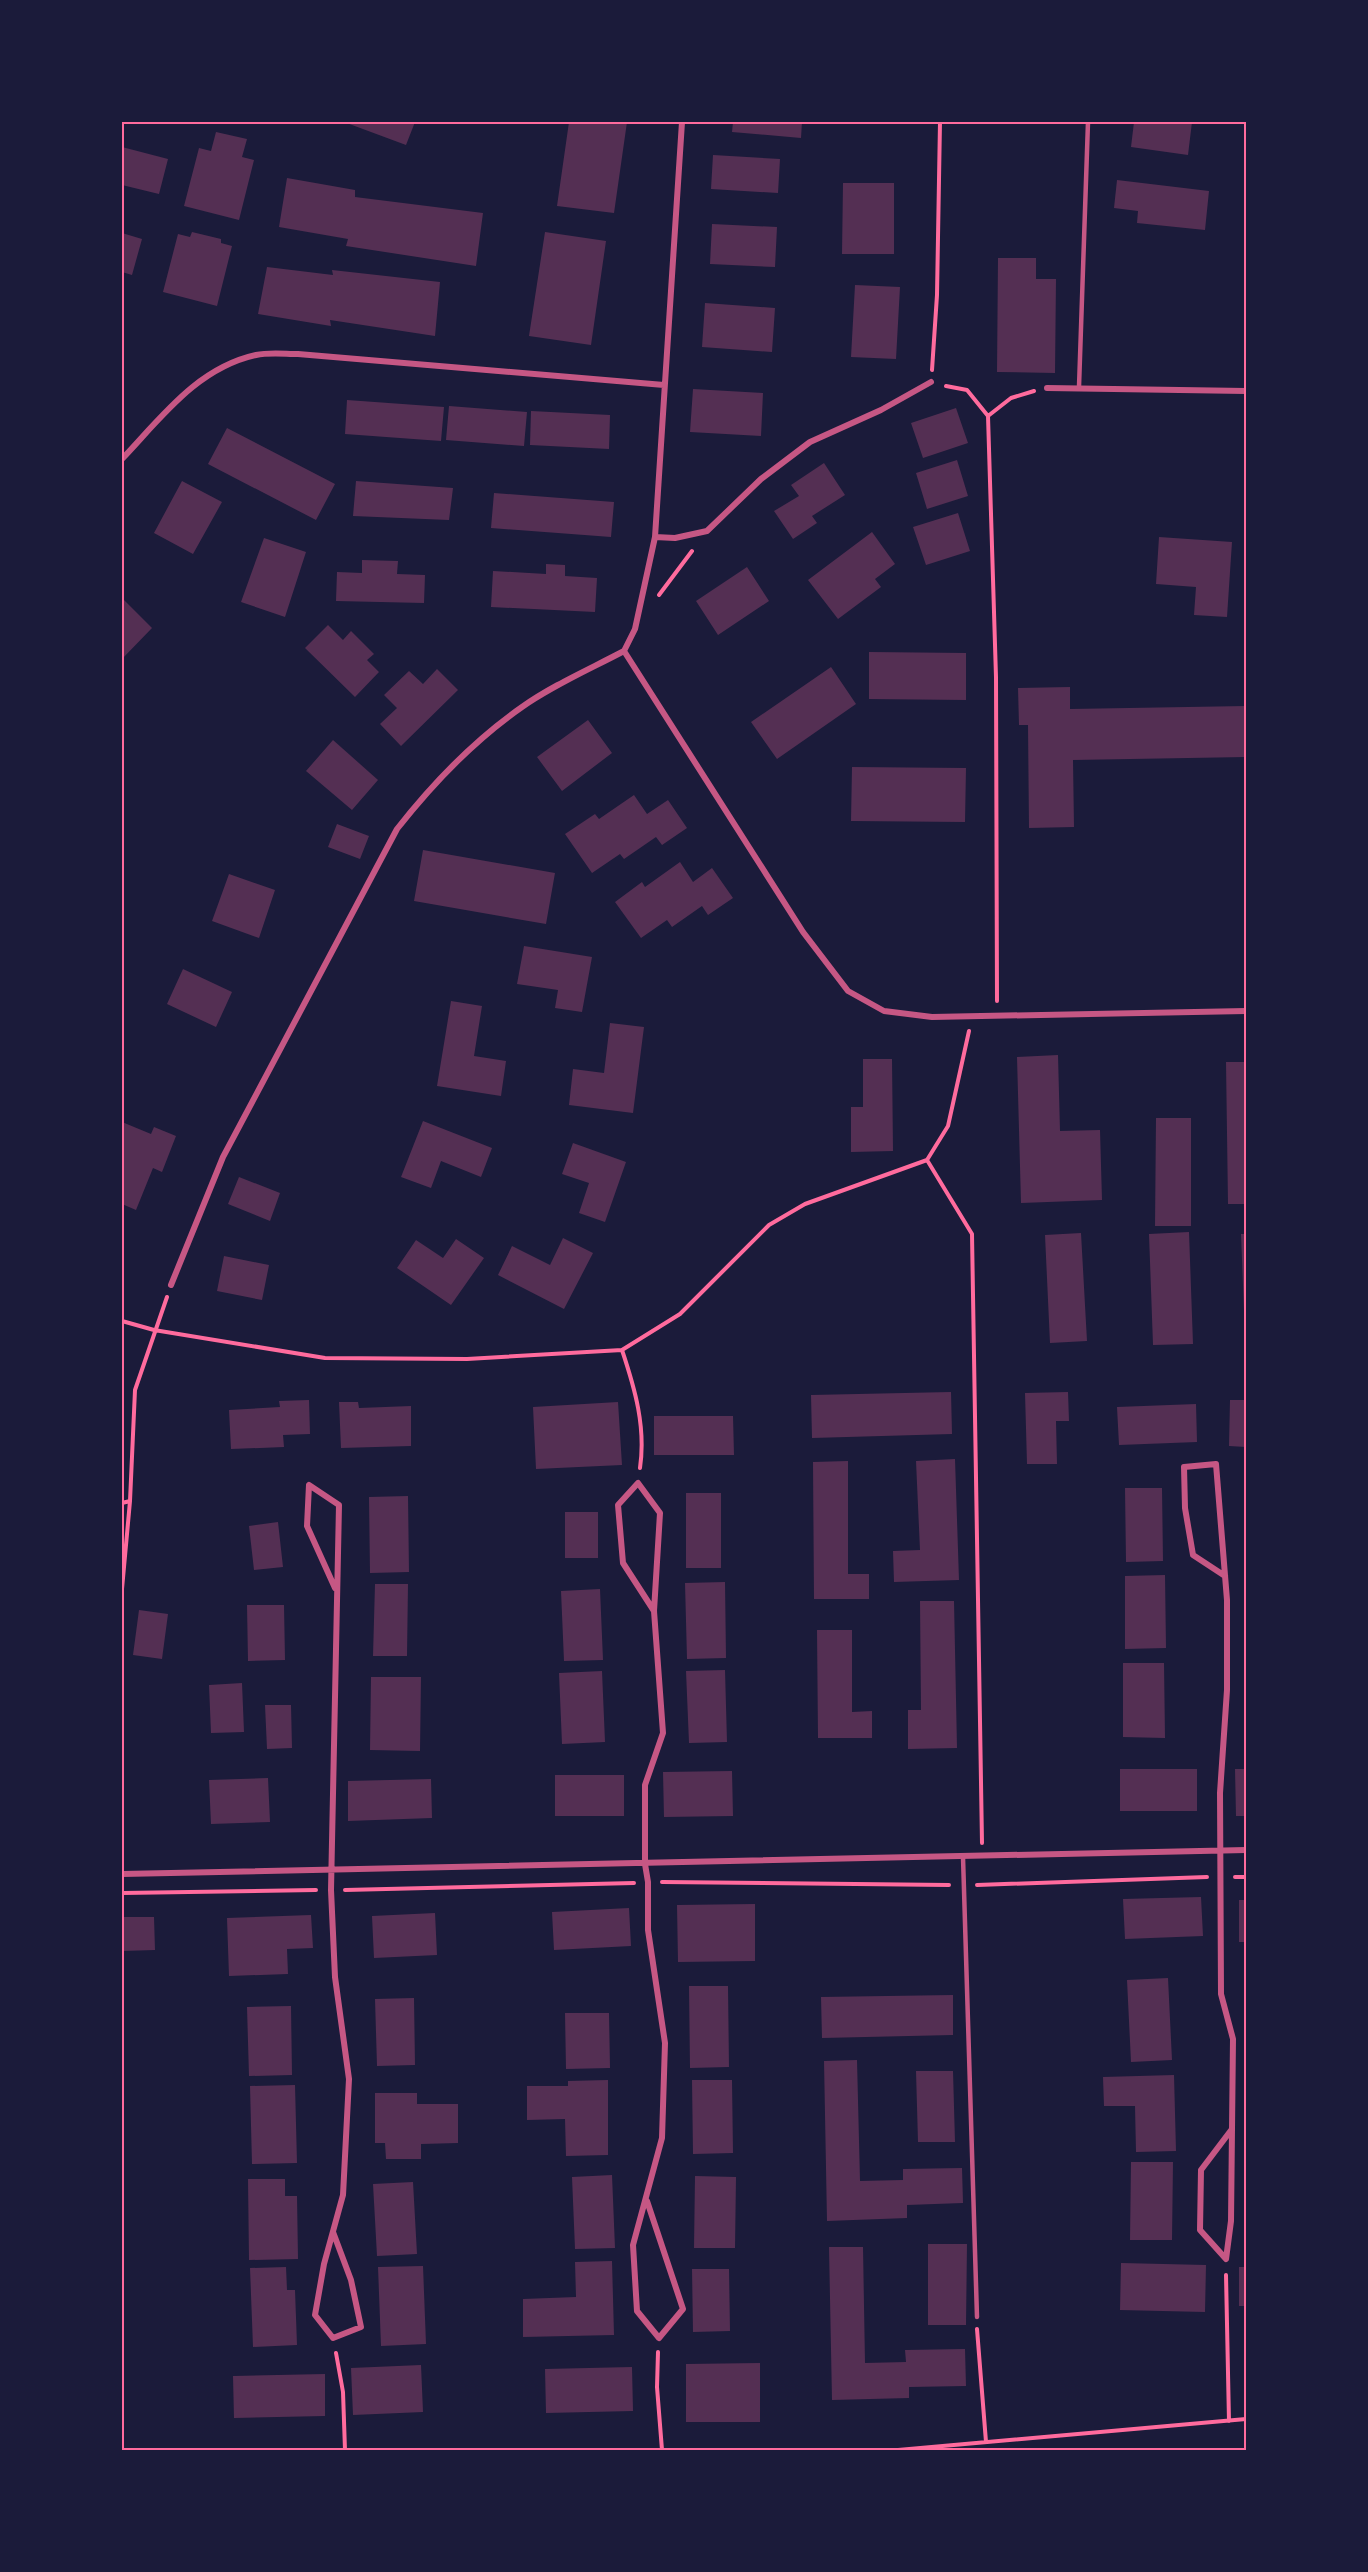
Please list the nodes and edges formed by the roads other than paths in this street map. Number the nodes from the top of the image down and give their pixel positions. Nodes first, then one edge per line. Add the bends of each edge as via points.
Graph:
1 (682, 122) edge
2 (1088, 122) edge
3 (931, 382) road end
4 (664, 385) junction
5 (1079, 387) junction
6 (1047, 388) road end
7 (1246, 391) edge
8 (122, 459) edge
9 (655, 537) junction
10 (624, 651) junction
11 (1246, 1011) edge
12 (171, 1285) road end
13 (1225, 1576) junction
14 (335, 1588) junction
15 (654, 1611) junction
16 (1220, 1850) junction
17 (1246, 1850) edge
18 (963, 1857) junction
19 (645, 1864) junction
20 (332, 1870) junction
21 (122, 1874) edge
22 (1232, 2129) junction
23 (647, 2201) junction
24 (333, 2232) junction
25 (977, 2317) road end

1 - 4 street
2 - 5 lane
3 - 9 street via 810,442 761,479 707,531 675,538
4 - 8 street via 298,354 258,355 229,364 194,384
4 - 9 street
5 - 6 street
5 - 7 street
9 - 10 street via 635,630
10 - 11 street via 803,932 848,991 884,1011 932,1017
10 - 12 street via 524,706 467,750 429,788 397,829 223,1157
13 - 13 street via 1216,1464 1184,1467 1185,1508 1193,1555
13 - 16 street via 1227,1690
14 - 14 street via 339,1505 309,1485 307,1526
14 - 20 street
15 - 15 street via 660,1513 638,1483 618,1505 623,1563
15 - 19 street via 663,1733 645,1785
16 - 17 street
16 - 18 street
16 - 22 street via 1221,1994 1233,2039
18 - 19 street
18 - 25 lane
19 - 20 street
19 - 23 street via 648,1930 665,2043 662,2138
20 - 21 street
20 - 24 street via 335,1977 350,2079 343,2195
22 - 22 street via 1201,2170 1200,2230 1226,2259 1232,2221
23 - 23 street via 633,2245 637,2311 659,2338 683,2309
24 - 24 street via 315,2315 333,2338 361,2327 351,2280

